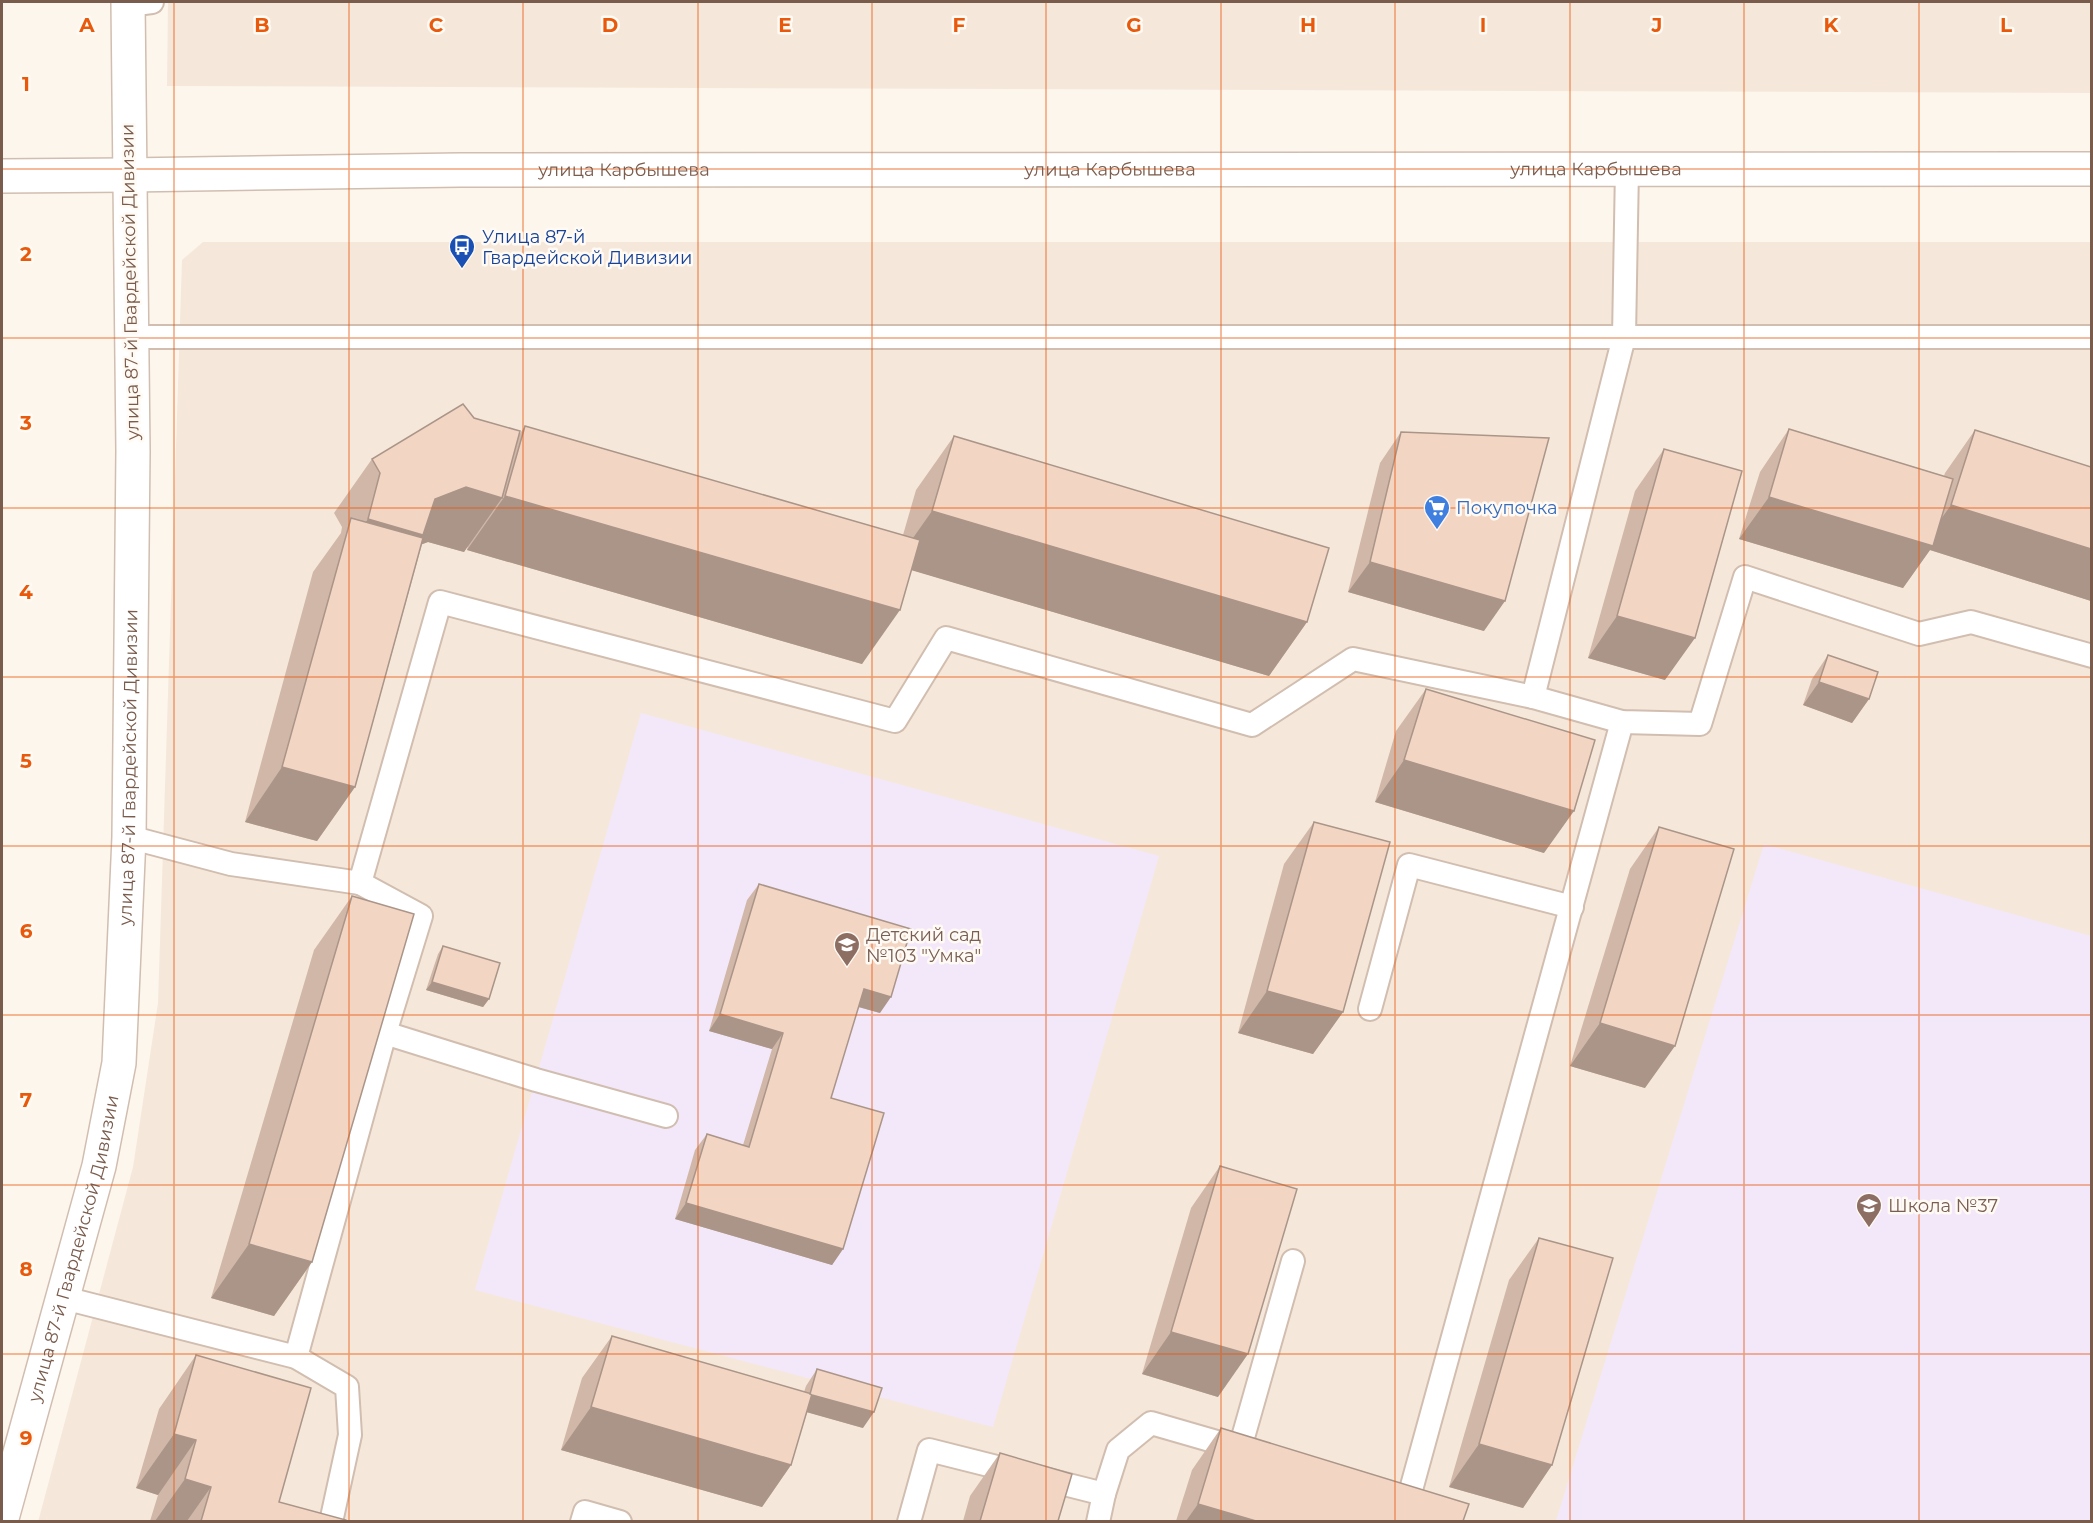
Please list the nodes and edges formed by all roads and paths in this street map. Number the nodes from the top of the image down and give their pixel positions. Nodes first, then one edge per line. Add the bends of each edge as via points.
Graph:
1 (136, 3) edge
2 (1627, 168) junction
3 (2091, 169) edge
4 (128, 175) junction
5 (2, 176) edge
6 (130, 337) junction
7 (1624, 337) junction
8 (2091, 337) edge
9 (2091, 656) edge
10 (1533, 697) junction
11 (1623, 722) junction
12 (129, 837) junction
13 (360, 883) junction
14 (1572, 907) junction
15 (1370, 1009) dead end
16 (385, 1033) junction
17 (666, 1116) dead end
18 (1293, 1262) dead end
19 (64, 1298) junction
20 (296, 1357) junction
21 (1240, 1448) junction
22 (1262, 1455) edge
23 (1386, 1490) edge
24 (1104, 1494) junction
25 (2, 1518) edge
26 (331, 1521) edge
27 (582, 1521) edge
28 (620, 1521) edge
29 (909, 1521) edge
30 (1098, 1521) edge

1 - 4 street, улица 87-й Гвардейской Дивизии
2 - 3 street, улица Карбышева
2 - 4 street, улица Карбышева via 460,170
2 - 7 lane
4 - 5 street, улица Карбышева
4 - 6 street, улица 87-й Гвардейской Дивизии
6 - 7 lane
6 - 12 street, улица 87-й Гвардейской Дивизии via 133,462
7 - 8 lane
7 - 10 lane
9 - 11 lane via 1971,622 1919,634 1745,578 1700,724
10 - 11 lane
10 - 13 lane via 1353,659 1252,726 946,638 895,722 440,602
11 - 14 lane
12 - 13 lane via 231,864
12 - 19 street, улица 87-й Гвардейской Дивизии via 119,1063 99,1166
13 - 16 lane via 421,916
14 - 15 lane via 1409,865
14 - 23 lane via 1417,1503
16 - 17 lane
16 - 20 lane
18 - 21 lane
19 - 20 lane
19 - 25 street, улица 87-й Гвардейской Дивизии
20 - 26 lane via 347,1387 350,1435
21 - 22 lane
21 - 24 lane via 1151,1423 1118,1450
24 - 29 lane via 929,1450
24 - 30 lane
27 - 28 lane via 585,1512

